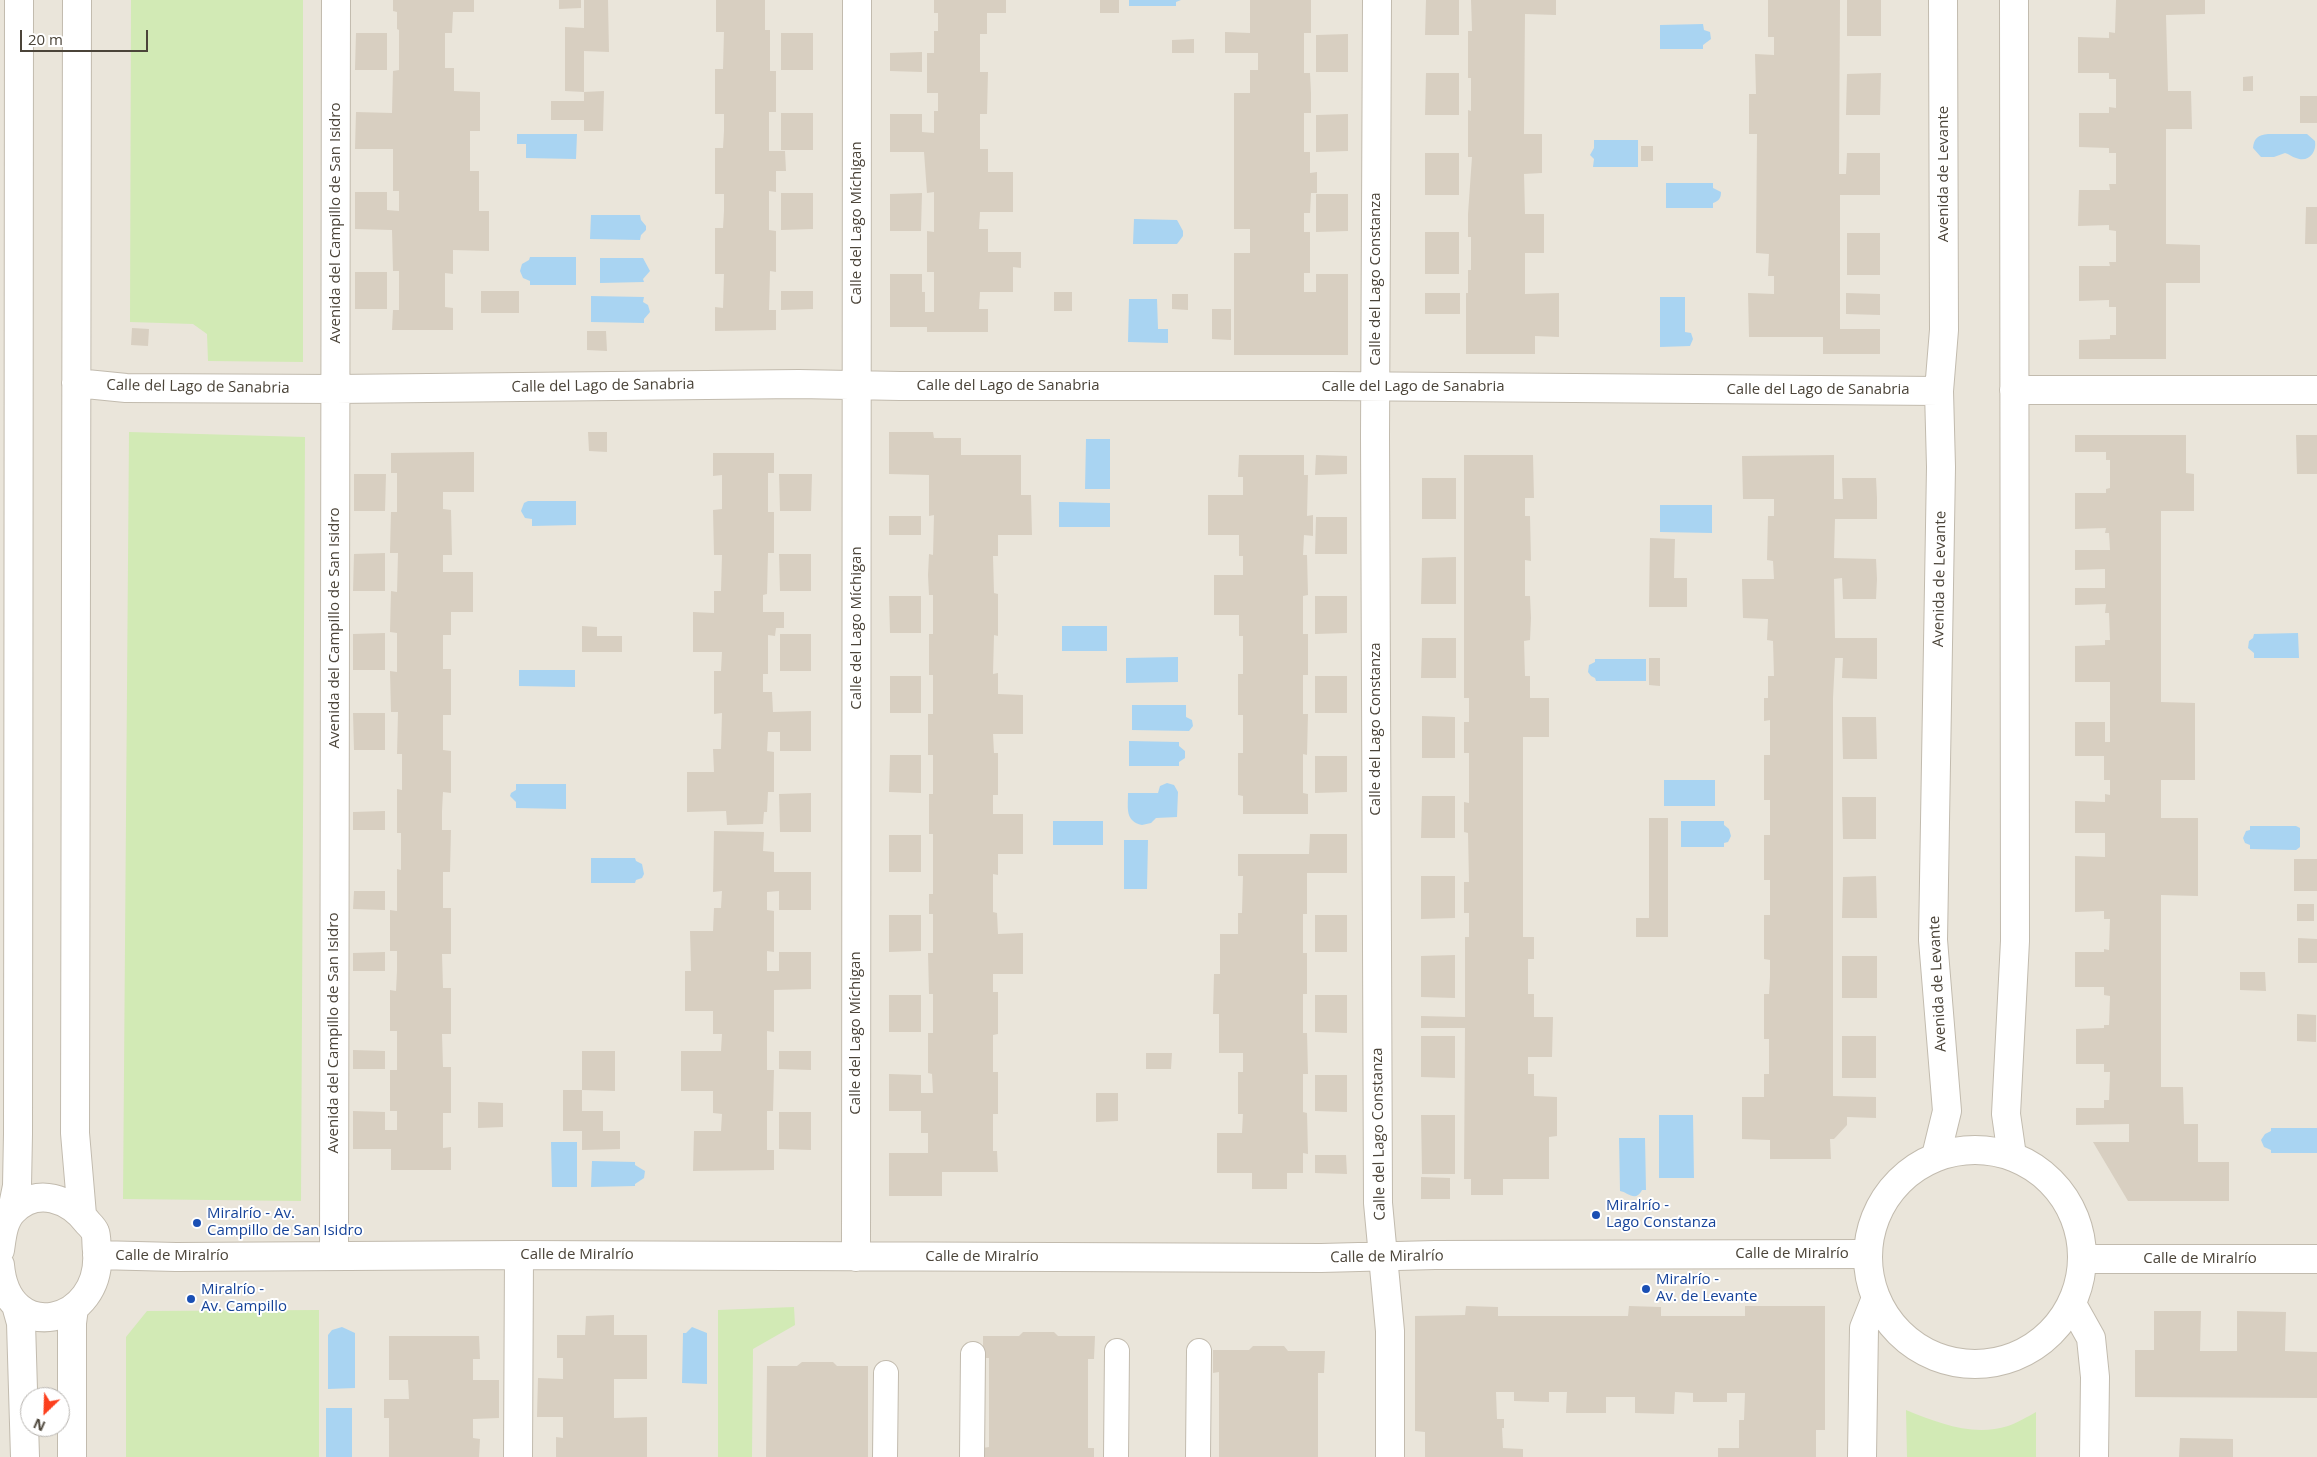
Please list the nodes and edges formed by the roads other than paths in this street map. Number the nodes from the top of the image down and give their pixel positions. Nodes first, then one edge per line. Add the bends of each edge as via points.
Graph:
1 (19, 0) edge
2 (77, 0) edge
3 (336, 0) edge
4 (858, 0) edge
5 (1377, 0) edge
6 (1943, 0) edge
7 (2014, 0) edge
8 (76, 383) junction
9 (857, 385) junction
10 (1376, 387) junction
11 (336, 389) junction
12 (1939, 390) junction
13 (2014, 390) junction
14 (2317, 390) edge
15 (9, 642) edge
16 (1936, 1156) junction
17 (2012, 1156) junction
18 (12, 1211) junction
19 (82, 1215) junction
20 (0, 1250) edge
21 (1867, 1254) junction
22 (97, 1255) junction
23 (519, 1255) junction
24 (334, 1256) junction
25 (856, 1257) junction
26 (1383, 1257) junction
27 (2083, 1259) junction
28 (2317, 1259) edge
29 (0, 1265) edge
30 (1876, 1298) junction
31 (2072, 1304) junction
32 (16, 1305) junction
33 (74, 1308) junction
34 (1117, 1351) dead end
35 (1200, 1351) dead end
36 (973, 1354) dead end
37 (886, 1373) dead end
38 (25, 1457) edge
39 (72, 1457) edge
40 (518, 1457) edge
41 (886, 1457) edge
42 (972, 1457) edge
43 (1116, 1457) edge
44 (1198, 1457) edge
45 (1390, 1457) edge
46 (1862, 1457) edge
47 (2094, 1457) edge

1 - 15 street
2 - 8 street
3 - 11 street, Avenida del Campillo de San Isidro
4 - 9 street, Calle del Lago Míchigan
5 - 10 street, Calle del Lago Constanza
6 - 12 street, Avenida de Levante via 1944,330
7 - 13 street
8 - 11 street, Calle del Lago de Sanabria via 126,388
8 - 19 street via 75,1133
9 - 10 street, Calle del Lago de Sanabria
9 - 11 street, Calle del Lago de Sanabria
9 - 25 street, Calle del Lago Míchigan
10 - 12 street, Calle del Lago de Sanabria
10 - 26 street, Calle del Lago Constanza via 1378,1203
11 - 24 street, Avenida del Campillo de San Isidro
12 - 16 street, Avenida de Levante via 1942,467 1933,940 1947,1111
13 - 14 street
13 - 17 street via 2015,941 2006,1114
15 - 18 street via 18,1134 17,1186
16 - 17 street via 1961,1150 1988,1150
16 - 21 street via 1914,1168 1895,1185 1880,1206 1870,1229
17 - 27 street via 2036,1168 2056,1186 2071,1208 2080,1232
18 - 19 street via 30,1199 48,1197 69,1204
18 - 20 street via 3,1228
19 - 22 street via 95,1232
21 - 26 street, Calle de Miralrío
21 - 30 street
22 - 24 street, Calle de Miralrío
22 - 33 street via 96,1272 87,1292
23 - 24 street, Calle de Miralrío
23 - 25 street, Calle de Miralrío
23 - 40 street
25 - 26 street, Calle de Miralrío
26 - 45 street, Calle del Lago Constanza via 1390,1331
27 - 28 street, Calle de Miralrío
27 - 31 street via 2080,1282
29 - 32 street via 1,1278
30 - 31 street via 1890,1322 1909,1342 1932,1355 1959,1363 1986,1364 2013,1358 2037,1345 2057,1327
30 - 46 street via 1864,1328
31 - 47 street via 2091,1338 2096,1377
32 - 33 street via 37,1318 58,1317
32 - 38 street via 21,1323
33 - 39 street
34 - 43 lane
35 - 44 lane
36 - 42 lane
37 - 41 lane

